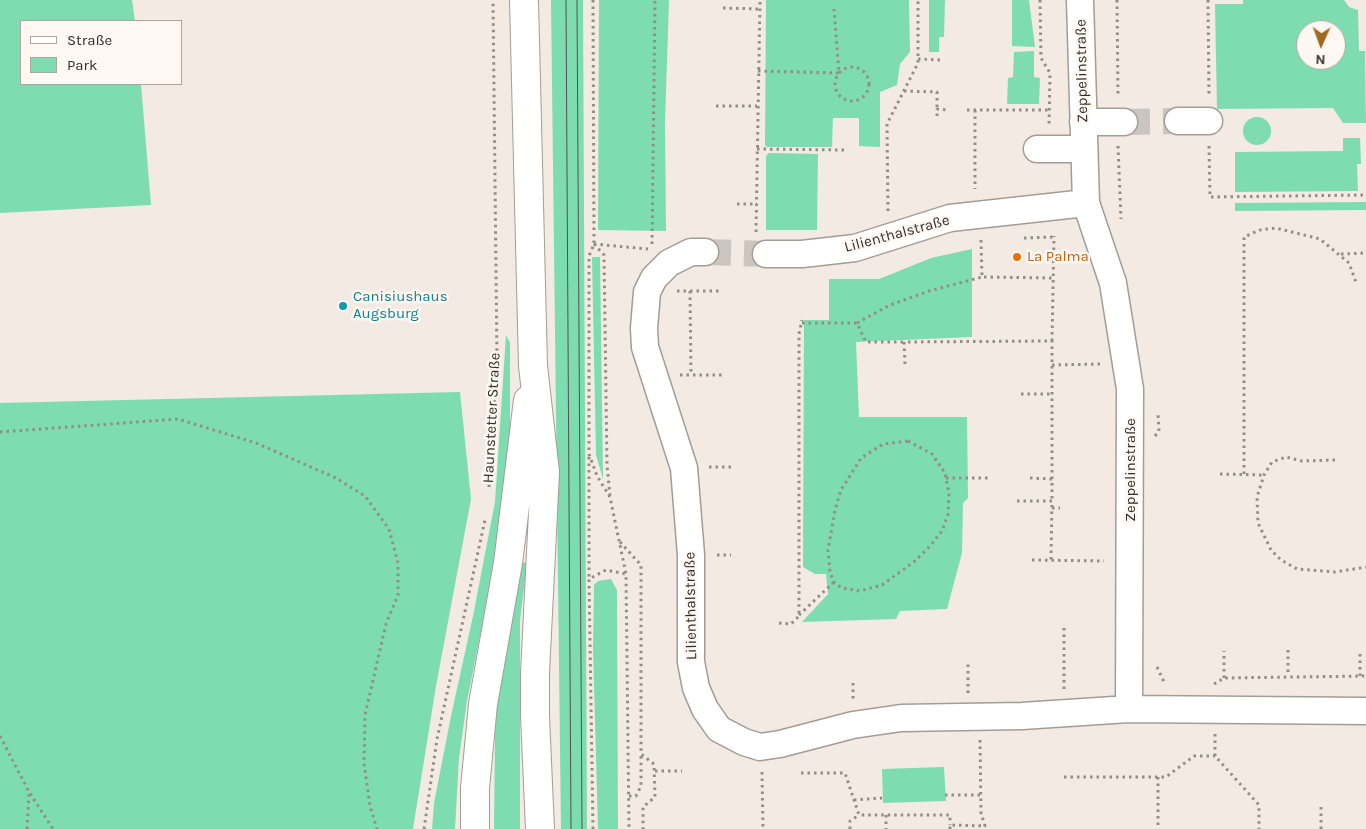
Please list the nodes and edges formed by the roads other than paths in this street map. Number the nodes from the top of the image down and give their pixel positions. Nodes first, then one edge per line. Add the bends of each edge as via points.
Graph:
1 (524, 0) edge
2 (1080, 0) edge
3 (1209, 121) road end
4 (1083, 122) junction
5 (1124, 122) tunnel mouth
6 (1178, 122) tunnel mouth
7 (1043, 148) road end
8 (1084, 149) junction
9 (1086, 203) junction
10 (766, 244) tunnel mouth
11 (705, 252) tunnel mouth
12 (533, 366) junction
13 (1129, 708) junction
14 (1366, 711) edge
15 (541, 821) edge
16 (475, 829) edge

1 - 12 main road, Haunstetter Straße
2 - 4 street, Zeppelinstraße
3 - 6 street
4 - 5 street
4 - 8 street, Zeppelinstraße
7 - 8 street
8 - 9 street, Zeppelinstraße
9 - 10 street, Lilienthalstraße via 950,218 855,248 802,254
9 - 13 street, Zeppelinstraße via 1113,283 1130,389
11 - 13 street, Lilienthalstraße via 691,252 669,263 654,278 647,292 644,328 654,375 684,468 691,555 691,662 696,688 719,729 760,747 854,725 901,718 1064,714
12 - 15 main road, Haunstetter Straße via 545,472 535,682
12 - 16 main road, Haunstetter Straße via 508,563 483,704 475,788
13 - 14 street via 1211,699

